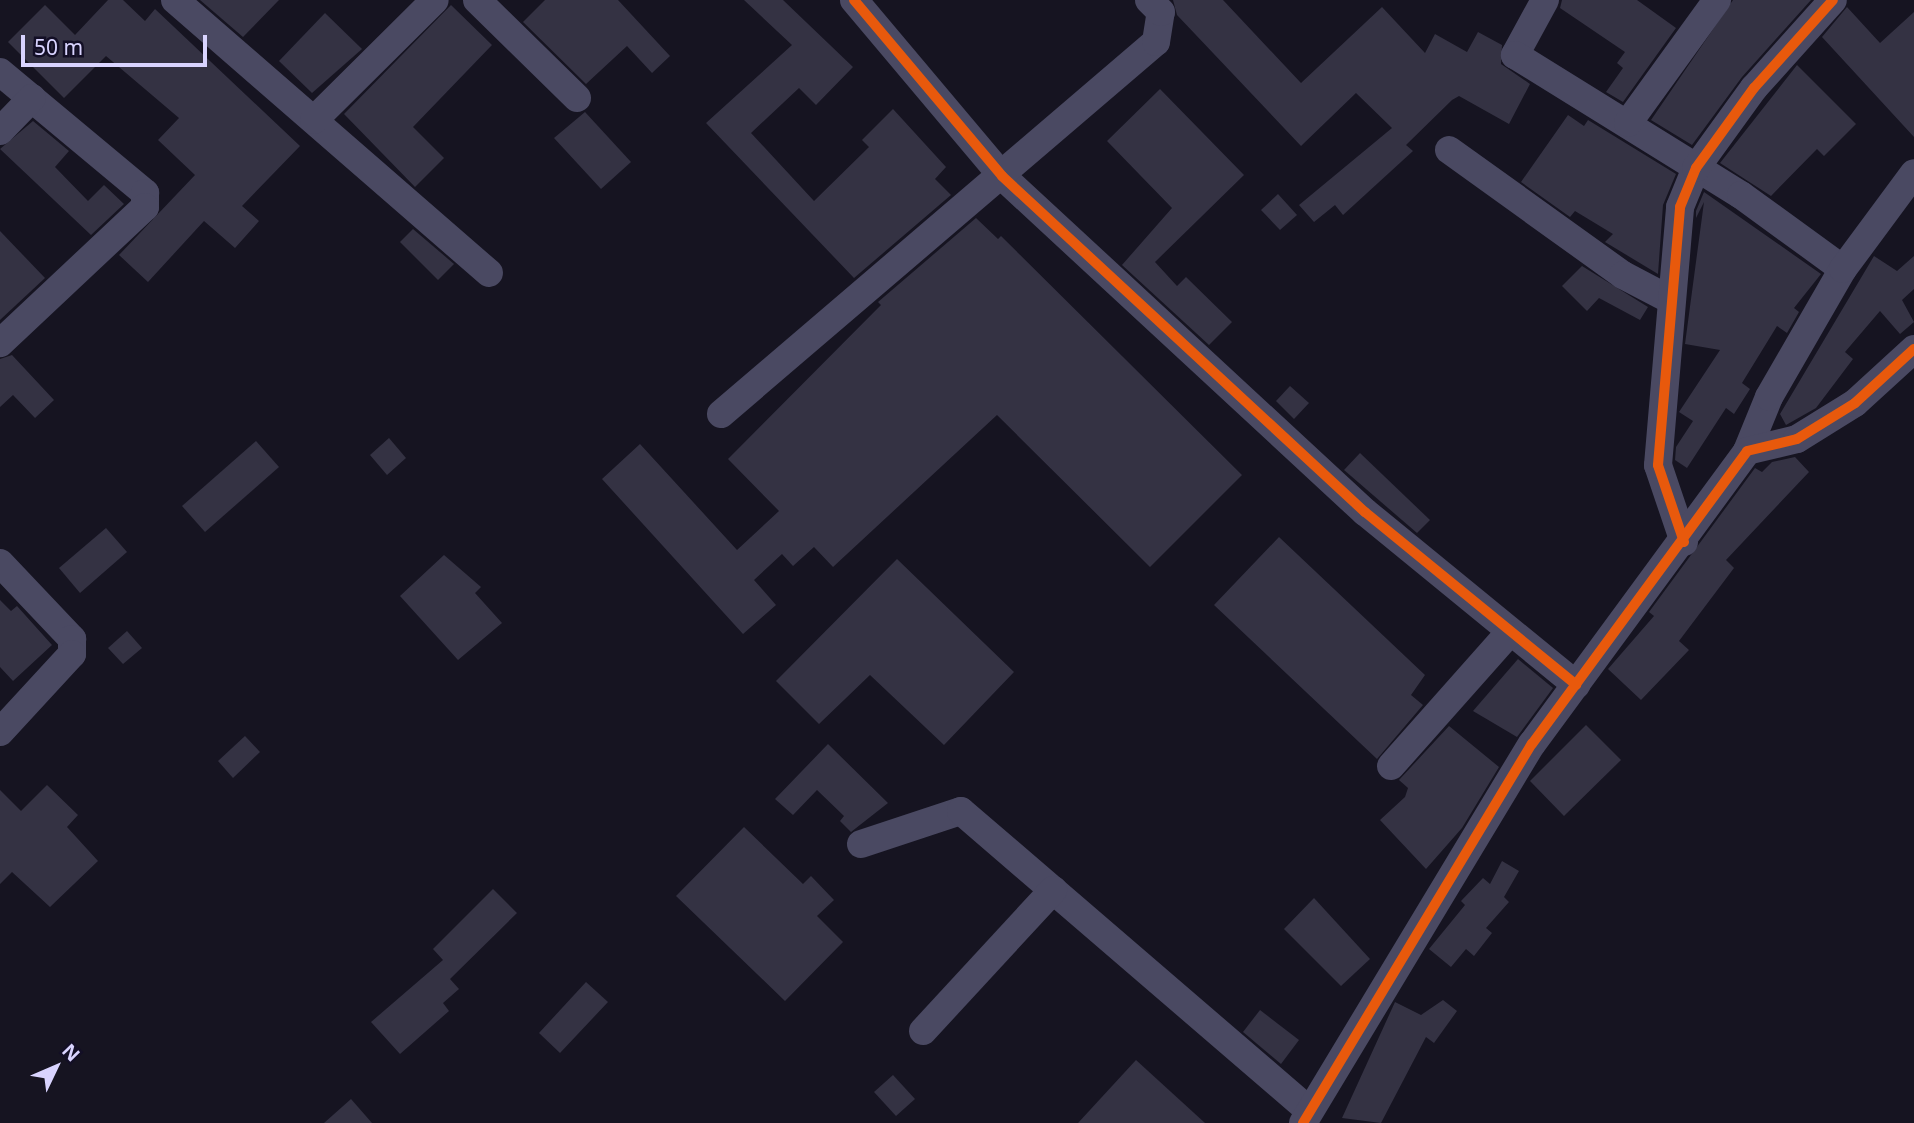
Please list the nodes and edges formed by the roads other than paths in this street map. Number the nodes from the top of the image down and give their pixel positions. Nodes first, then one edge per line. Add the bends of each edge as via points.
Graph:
1 (175, 0) edge
2 (435, 0) edge
3 (477, 0) edge
4 (854, 0) edge
5 (1149, 0) edge
6 (1545, 0) edge
7 (1717, 0) edge
8 (1833, 0) edge
9 (0, 72) edge
10 (32, 98) junction
11 (577, 98) dead end
12 (314, 120) junction
13 (1628, 123) junction
14 (0, 131) edge
15 (1449, 150) dead end
16 (1696, 168) junction
17 (1914, 173) edge
18 (1002, 176) junction
19 (1843, 269) junction
20 (489, 273) dead end
21 (1669, 299) junction
22 (0, 343) edge
23 (1914, 349) edge
24 (721, 414) dead end
25 (1747, 452) junction
26 (1684, 542) junction
27 (0, 564) edge
28 (1508, 634) junction
29 (1576, 685) junction
30 (0, 732) edge
31 (1391, 766) dead end
32 (861, 844) dead end
33 (1053, 890) junction
34 (923, 1031) dead end
35 (1306, 1117) edge

1 - 12 street
2 - 12 street
3 - 11 street
4 - 18 street
5 - 18 street via 1161,12 1156,42
6 - 13 street via 1515,55
7 - 13 street
8 - 16 street via 1788,44
9 - 10 street
10 - 14 street
10 - 22 street via 145,193 145,207
12 - 20 street
13 - 16 street
15 - 21 street via 1623,275
16 - 19 street
16 - 21 street via 1680,207
17 - 19 street
18 - 24 street
18 - 28 street via 1365,512
19 - 25 street via 1769,397
21 - 26 street via 1658,465
23 - 25 street via 1843,410 1797,439
25 - 26 street
26 - 29 street
27 - 30 street via 72,639 72,654
28 - 29 street
28 - 31 street
29 - 35 street via 1532,744
32 - 33 street via 961,811
33 - 34 street
33 - 35 street

